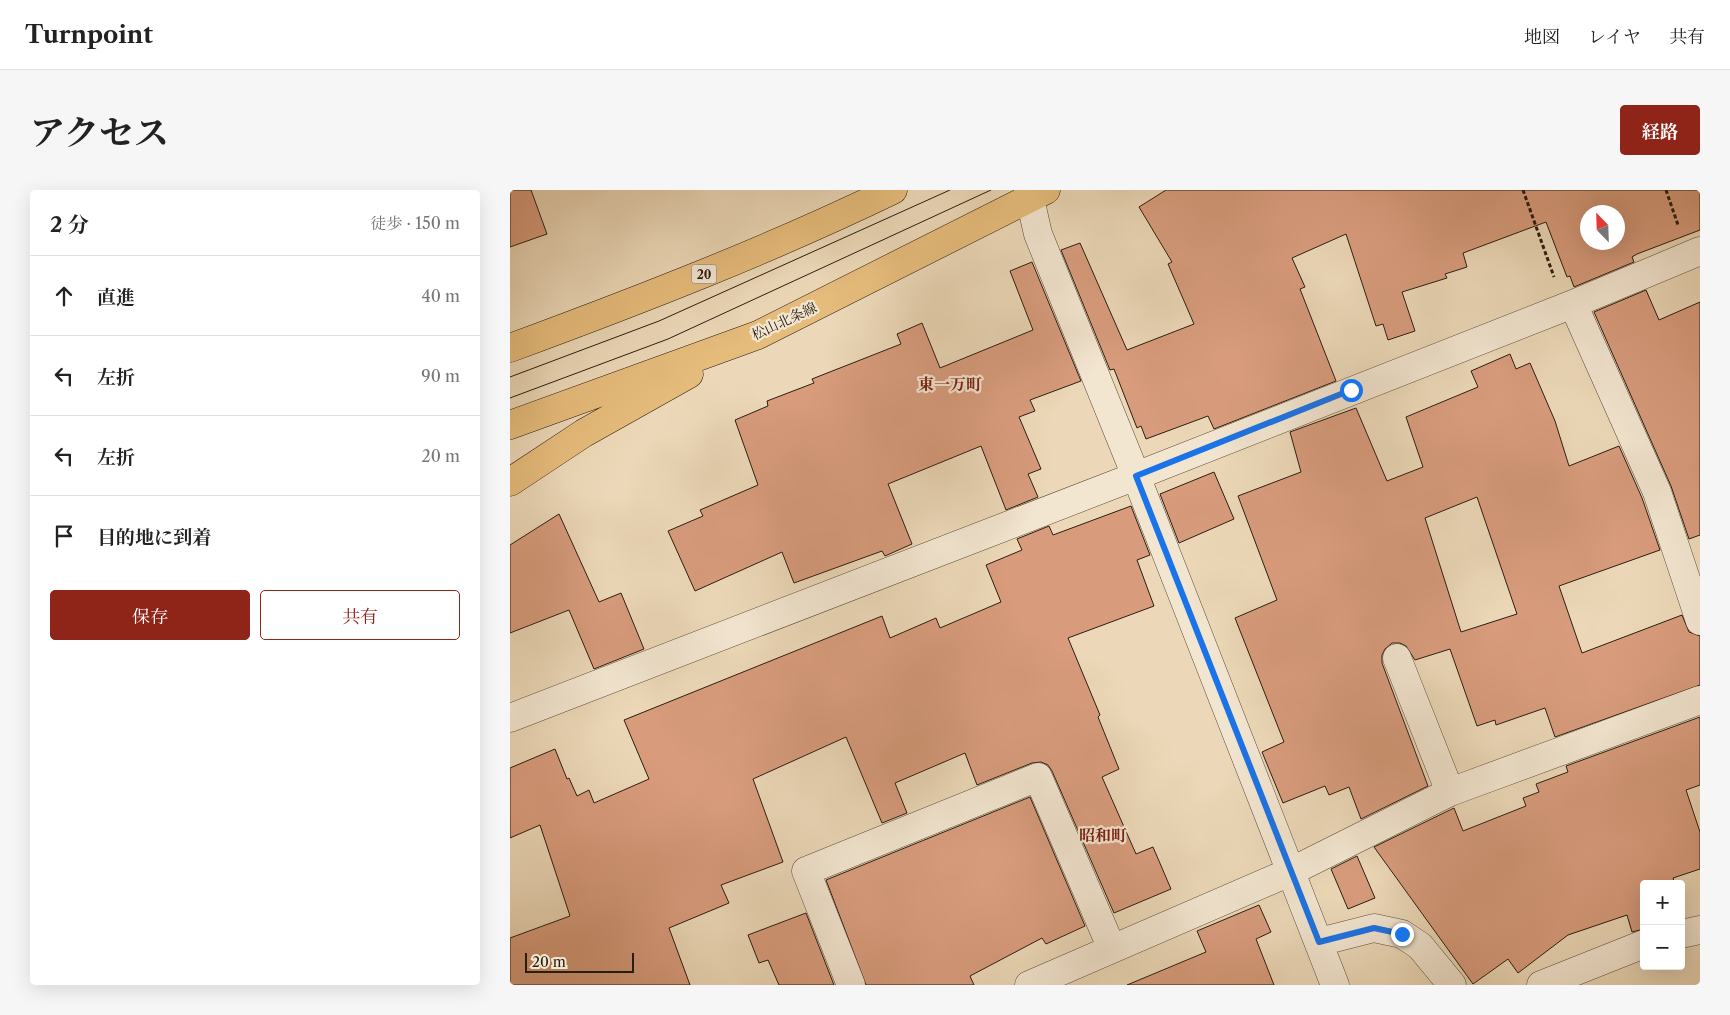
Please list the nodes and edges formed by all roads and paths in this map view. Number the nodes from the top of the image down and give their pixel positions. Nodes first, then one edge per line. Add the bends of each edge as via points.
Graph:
1 (893, 190) edge
2 (1523, 190) edge
3 (1035, 193) edge
4 (1700, 251) edge
5 (1569, 305) junction
6 (758, 335) junction
7 (510, 348) edge
8 (510, 425) edge
9 (1136, 476) junction
10 (510, 482) edge
11 (1700, 621) edge
12 (1397, 658) dead end
13 (1700, 700) edge
14 (510, 718) edge
15 (1450, 792) junction
16 (1290, 872) junction
17 (1700, 930) edge
18 (1685, 933) edge
19 (1319, 942) junction
20 (1640, 946) edge
21 (1112, 949) junction
22 (851, 985) edge
23 (1029, 985) edge
24 (1335, 985) edge
25 (1452, 985) edge
26 (1542, 985) edge

1 - 7 main road, 20 via 667,290
2 - 5 path
3 - 6 main road, 松山北条線
3 - 9 street via 1038,234
4 - 5 street
5 - 9 street
5 - 11 street via 1657,492
6 - 8 main road, 松山北条線
6 - 10 main road via 584,433
9 - 14 street
9 - 16 street
12 - 15 street
13 - 15 street
15 - 16 street
16 - 19 street
16 - 21 street
17 - 18 street
19 - 24 street
19 - 25 street via 1374,928 1402,934 1420,946
20 - 26 street
21 - 22 street via 1038,777 806,871
21 - 23 street

